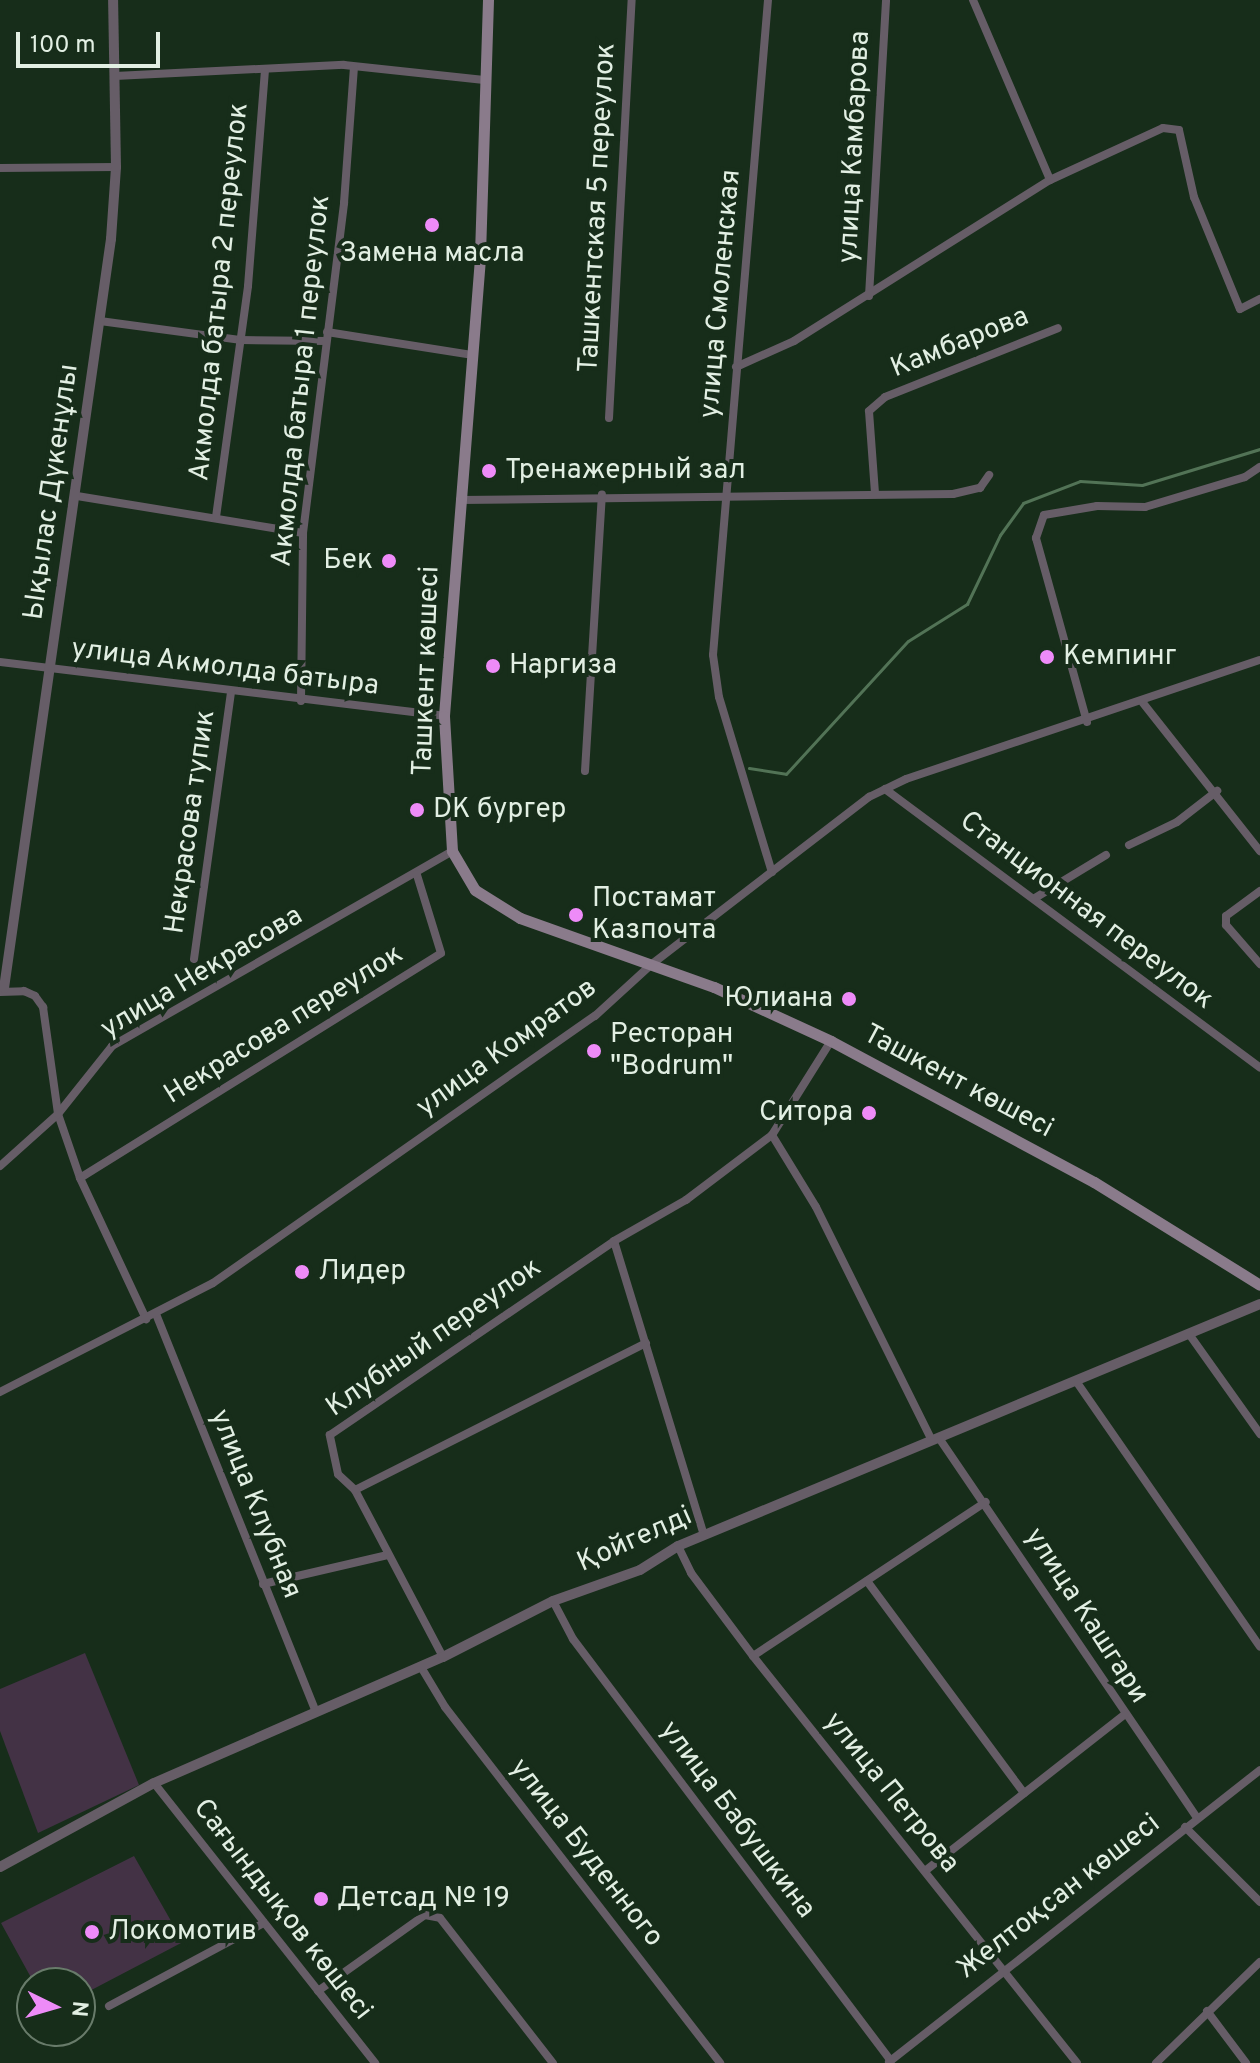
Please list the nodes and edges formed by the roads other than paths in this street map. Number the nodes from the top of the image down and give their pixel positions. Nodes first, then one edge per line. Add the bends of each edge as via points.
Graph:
1 (113, 0) edge
2 (488, 0) edge
3 (632, 0) edge
4 (768, 0) edge
5 (886, 0) edge
6 (973, 0) edge
7 (354, 67) junction
8 (265, 72) junction
9 (115, 76) junction
10 (484, 80) junction
11 (116, 167) junction
12 (0, 168) edge
13 (1050, 180) junction
14 (869, 296) junction
15 (1260, 299) edge
16 (100, 321) junction
17 (1058, 328) dead end
18 (326, 336) junction
19 (240, 340) junction
20 (473, 355) junction
21 (736, 367) junction
22 (609, 418) dead end
23 (1260, 467) edge
24 (989, 475) dead end
25 (875, 493) junction
26 (602, 495) junction
27 (77, 496) junction
28 (460, 500) junction
29 (725, 500) junction
30 (216, 517) junction
31 (303, 533) junction
32 (1260, 660) edge
33 (0, 662) edge
34 (53, 669) junction
35 (231, 692) junction
36 (301, 701) junction
37 (1143, 703) junction
38 (444, 716) junction
39 (1087, 722) junction
40 (585, 771) dead end
41 (885, 789) junction
42 (1217, 791) junction
43 (1129, 845) dead end
44 (452, 851) junction
45 (1260, 851) edge
46 (1106, 855) dead end
47 (772, 872) junction
48 (417, 875) junction
49 (1260, 891) edge
50 (1035, 898) junction
51 (194, 959) dead end
52 (652, 964) junction
53 (1260, 964) edge
54 (2, 990) edge
55 (831, 1041) junction
56 (1260, 1067) edge
57 (58, 1114) junction
58 (772, 1135) junction
59 (0, 1166) edge
60 (80, 1178) junction
61 (614, 1241) junction
62 (1260, 1285) edge
63 (1260, 1304) edge
64 (156, 1314) junction
65 (146, 1319) junction
66 (1189, 1334) junction
67 (646, 1343) junction
68 (1076, 1381) junction
69 (0, 1392) edge
70 (1260, 1434) edge
71 (935, 1440) junction
72 (355, 1490) junction
73 (986, 1502) junction
74 (704, 1535) junction
75 (678, 1546) junction
76 (388, 1555) junction
77 (867, 1581) junction
78 (263, 1584) junction
79 (553, 1601) junction
80 (1260, 1647) edge
81 (753, 1656) junction
82 (443, 1657) junction
83 (421, 1667) junction
84 (315, 1710) junction
85 (1124, 1715) junction
86 (1260, 1770) edge
87 (154, 1783) junction
88 (1024, 1793) junction
89 (1197, 1818) junction
90 (1185, 1827) junction
91 (0, 1867) edge
92 (925, 1871) junction
93 (1260, 1902) edge
94 (264, 1923) junction
95 (1260, 1962) edge
96 (1005, 1967) junction
97 (318, 1991) junction
98 (109, 2006) dead end
99 (1207, 2011) junction
100 (890, 2062) edge
101 (375, 2063) edge
102 (553, 2063) edge
103 (720, 2063) edge
104 (1077, 2063) edge
105 (1156, 2063) edge
106 (1246, 2063) edge

1 - 9 street, Ықылас Дүкенұлы
2 - 10 main road, Ташкент көшесі
3 - 22 street, Ташкентская 5 переулок
4 - 21 street, улица Смоленская
5 - 14 street, улица Камбарова
6 - 13 street
7 - 8 street
7 - 10 street
7 - 18 street, Акмолда батыра 1 переулок
8 - 9 street
8 - 19 street, Акмолда батыра 2 переулок
9 - 11 street, Ықылас Дүкенұлы
10 - 20 main road, Ташкент көшесі
11 - 12 street
11 - 16 street, Ықылас Дүкенұлы
13 - 14 street
13 - 15 street via 1163,128 1179,130 1194,197 1240,309
14 - 21 street via 794,341
16 - 19 street
16 - 27 street, Ықылас Дүкенұлы
17 - 25 street, Камбарова via 885,397 869,411
18 - 19 street
18 - 20 street
18 - 31 street, Акмолда батыра 1 переулок
19 - 30 street, Акмолда батыра 2 переулок
20 - 28 main road, Ташкент көшесі
21 - 29 street, улица Смоленская
23 - 39 street via 1245,477 1145,507 1097,506 1044,515 1036,538
24 - 25 street via 969,493
25 - 29 street via 813,500
26 - 28 street
26 - 29 street
26 - 40 street
27 - 30 street
27 - 34 street, Ықылас Дүкенұлы
28 - 38 main road, Ташкент көшесі
29 - 47 street, улица Смоленская via 713,655 719,697
30 - 31 street
31 - 36 street, Акмолда батыра 1 переулок
32 - 37 street, улица Комратов
33 - 34 street, улица Акмолда батыра
34 - 35 street, улица Акмолда батыра
34 - 54 street, Ықылас Дүкенұлы
35 - 36 street, улица Акмолда батыра
35 - 51 street, Некрасова тупик
36 - 38 street, улица Акмолда батыра
37 - 39 street, улица Комратов
37 - 42 street
38 - 44 main road, Ташкент көшесі
39 - 41 street, улица Комратов
41 - 47 street, улица Комратов
41 - 50 street, Станционная переулок
42 - 43 street via 1177,822
42 - 45 street
44 - 48 street, улица Некрасова
44 - 52 main road, Ташкент көшесі via 475,890 520,918
46 - 50 street
47 - 52 street, улица Комратов
48 - 57 street, улица Некрасова via 112,1046
48 - 60 street, Некрасова переулок via 441,953
49 - 53 street via 1226,916 1226,925
50 - 56 street, Станционная переулок
52 - 55 main road, Ташкент көшесі
52 - 64 street, улица Комратов via 592,1018 213,1283
54 - 57 street via 35,996 43,1007
55 - 58 street, Клубный переулок
55 - 62 main road, Ташкент көшесі via 1094,1182
57 - 59 street, улица Некрасова
57 - 60 street
58 - 61 street, Клубный переулок via 686,1200
58 - 71 street, улица Кашгари via 816,1207
60 - 65 street
61 - 67 street
61 - 72 street, Клубный переулок via 330,1435 338,1474
63 - 66 street, Қойгелді
64 - 65 street, улица Комратов
64 - 78 street, улица Клубная
65 - 69 street, улица Комратов
66 - 68 street, Қойгелді
66 - 70 street
67 - 72 street
67 - 74 street
68 - 71 street, Қойгелді
68 - 80 street
71 - 73 street, улица Кашгари
71 - 74 street, Қойгелді
72 - 76 street, Клубный переулок
73 - 77 street
73 - 85 street, улица Кашгари
74 - 75 street, Қойгелді
75 - 79 street, Қойгелді via 640,1570
75 - 81 street, улица Петрова via 691,1573
76 - 78 street
76 - 82 street, Клубный переулок
77 - 81 street
77 - 88 street
78 - 84 street, улица Клубная
79 - 82 street, Қойгелді
79 - 100 street, улица Бабушкина via 573,1639
81 - 92 street, улица Петрова
82 - 83 street, Қойгелді
83 - 84 street, Қойгелді
83 - 103 street, улица Буденного via 445,1707
84 - 87 street, Қойгелді
85 - 88 street
85 - 89 street, улица Кашгари
86 - 89 street, Желтоқсан көшесі
87 - 91 street, Қойгелді
87 - 94 street, Сағындықов көшесі
88 - 92 street
89 - 90 street, Желтоқсан көшесі
90 - 93 street
90 - 96 street, Желтоқсан көшесі
92 - 96 street, улица Петрова
94 - 97 street, Сағындықов көшесі
94 - 98 street
95 - 99 street
96 - 100 street, Желтоқсан көшесі
96 - 104 street, улица Петрова
97 - 101 street, Сағындықов көшесі
97 - 102 street via 425,1915 440,1918
99 - 105 street
99 - 106 street

